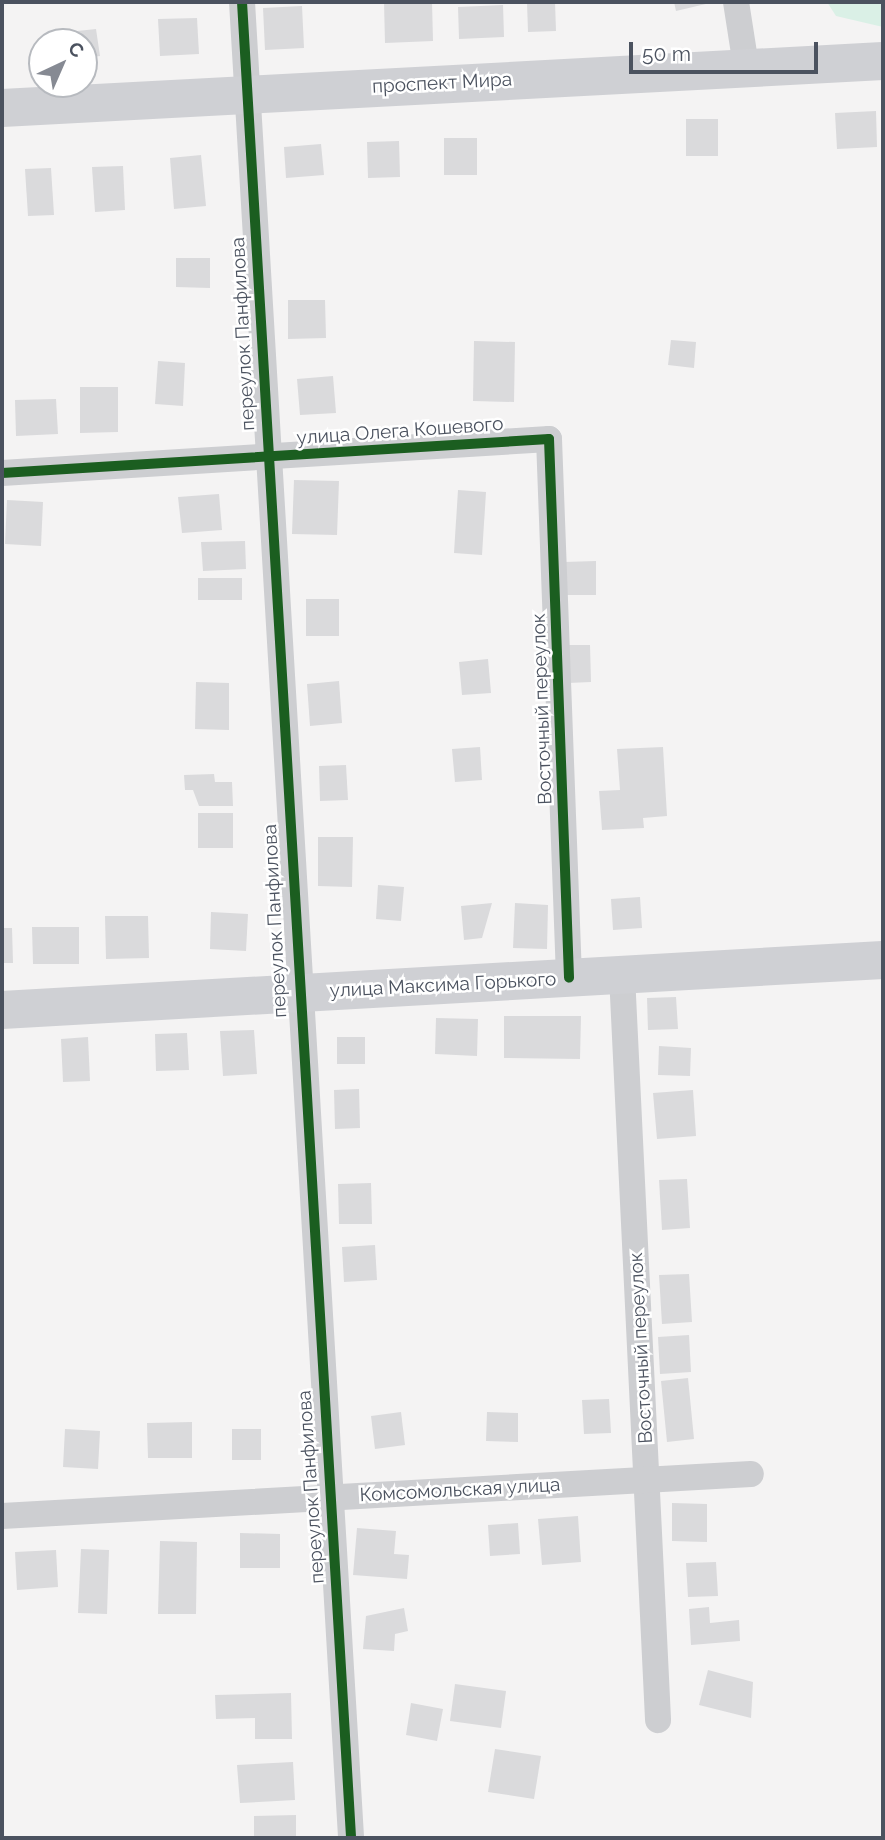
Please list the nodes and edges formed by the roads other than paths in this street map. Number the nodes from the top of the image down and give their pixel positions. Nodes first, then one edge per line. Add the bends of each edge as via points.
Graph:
1 (242, 2) edge
2 (737, 2) edge
3 (883, 61) edge
4 (746, 66) junction
5 (247, 94) junction
6 (2, 108) edge
7 (549, 439) joint
8 (267, 457) junction
9 (2, 473) edge
10 (883, 960) edge
11 (622, 975) junction
12 (569, 978) junction
13 (297, 993) junction
14 (2, 1010) edge
15 (751, 1474) dead end
16 (648, 1479) junction
17 (329, 1498) junction
18 (2, 1516) edge
19 (658, 1720) dead end
20 (351, 1838) edge

1 - 5 street, переулок Панфилова
2 - 4 street
3 - 4 main road, проспект Мира
4 - 5 main road, проспект Мира
5 - 6 main road, проспект Мира
5 - 8 street, переулок Панфилова
7 - 8 street, улица Олега Кошевого
7 - 12 street, Восточный переулок
8 - 9 street, улица Олега Кошевого
8 - 13 street, переулок Панфилова
10 - 11 main road, улица Максима Горького
11 - 12 main road, улица Максима Горького
11 - 16 street, Восточный переулок
12 - 13 main road, улица Максима Горького
13 - 14 main road, улица Максима Горького
13 - 17 street, переулок Панфилова
15 - 16 street, Комсомольская улица
16 - 17 street, Комсомольская улица
16 - 19 street, Восточный переулок
17 - 18 street, Комсомольская улица
17 - 20 street, переулок Панфилова

